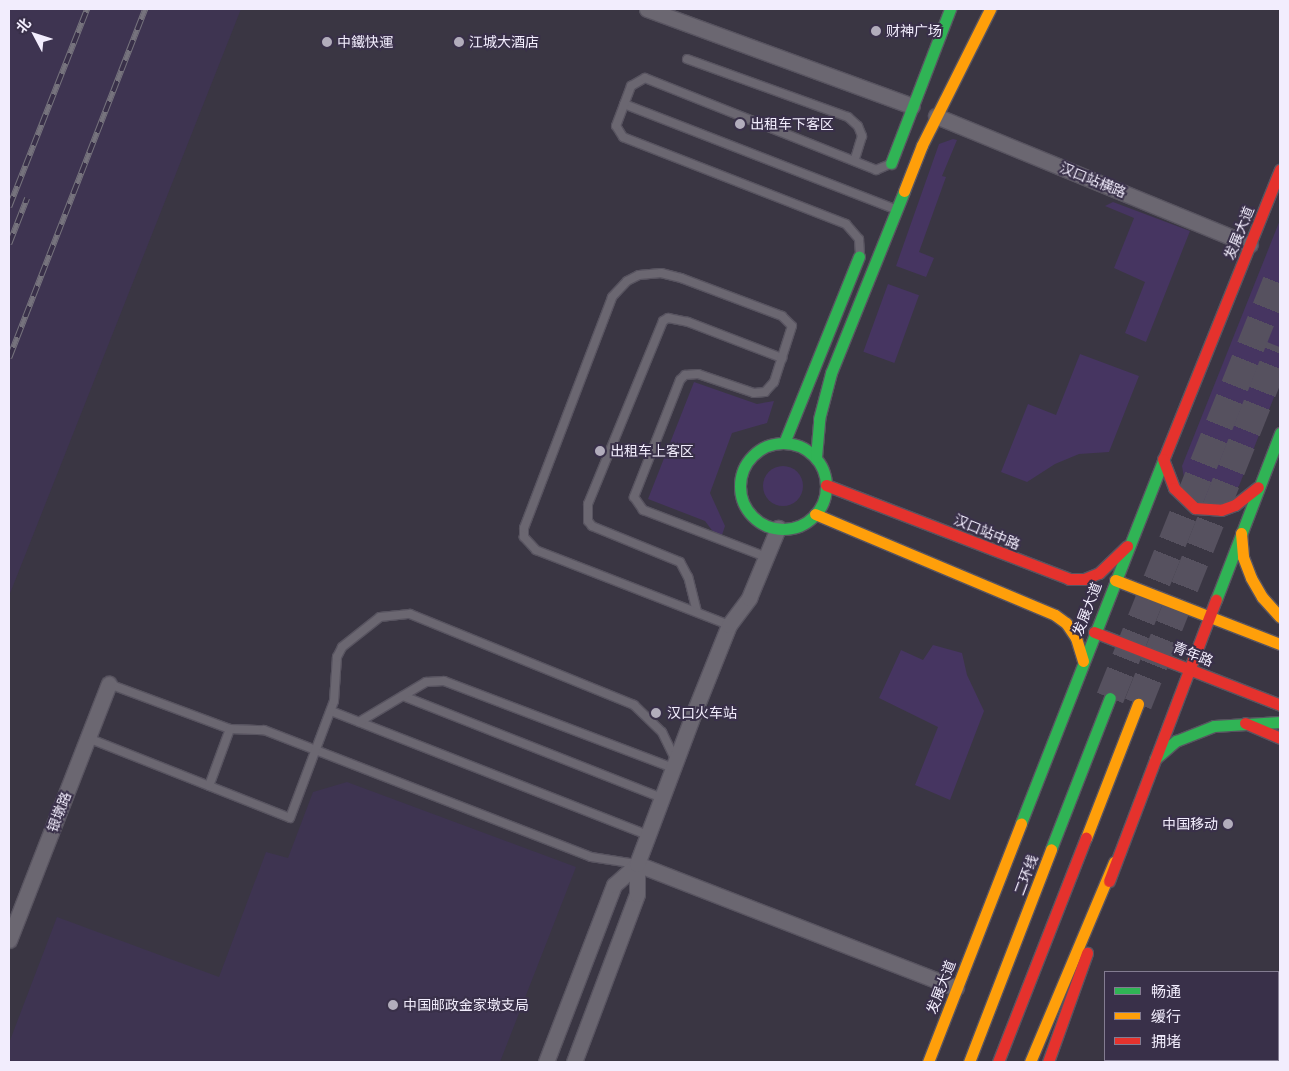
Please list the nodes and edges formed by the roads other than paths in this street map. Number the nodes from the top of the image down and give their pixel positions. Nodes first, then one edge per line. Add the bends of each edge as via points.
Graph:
1 (647, 9) edge
2 (950, 9) edge
3 (990, 9) edge
4 (687, 59) dead end
5 (624, 104) junction
6 (912, 106) junction
7 (936, 116) junction
8 (855, 159) junction
9 (890, 163) joint
10 (1280, 169) edge
11 (896, 210) junction
12 (1250, 245) junction
13 (859, 256) joint
14 (782, 358) junction
15 (1280, 433) edge
16 (784, 442) junction
17 (816, 457) junction
18 (1164, 460) junction
19 (826, 485) junction
20 (1259, 486) junction
21 (815, 514) junction
22 (778, 528) junction
23 (1241, 531) junction
24 (1129, 544) junction
25 (766, 558) junction
26 (1115, 580) junction
27 (1262, 596) junction
28 (1280, 604) edge
29 (697, 612) junction
30 (1210, 617) junction
31 (1280, 617) edge
32 (729, 624) junction
33 (1094, 632) junction
34 (1280, 644) edge
35 (1083, 661) junction
36 (1188, 669) junction
37 (109, 684) joint
38 (404, 696) junction
39 (1110, 698) tunnel mouth
40 (1138, 704) tunnel mouth
41 (1280, 705) edge
42 (331, 711) junction
43 (359, 722) junction
44 (1242, 722) junction
45 (1280, 722) edge
46 (230, 729) junction
47 (88, 738) junction
48 (1280, 738) edge
49 (316, 750) junction
50 (1154, 760) junction
51 (674, 765) junction
52 (209, 786) junction
53 (662, 798) junction
54 (648, 835) junction
55 (1114, 862) junction
56 (637, 864) junction
57 (9, 940) edge
58 (956, 988) junction
59 (546, 1062) edge
60 (574, 1062) edge
61 (928, 1062) edge
62 (969, 1062) edge
63 (998, 1062) edge
64 (1030, 1062) edge
65 (1048, 1062) edge

1 - 6 street
2 - 6 main road
3 - 7 main road
4 - 8 lane via 848,118 858,126 862,136
5 - 8 lane via 635,81 645,78
5 - 11 lane
5 - 13 lane via 616,126 623,137 846,224 859,239
6 - 9 main road
7 - 11 main road
7 - 12 street, 汉口站横路
8 - 9 lane via 880,170
10 - 12 main road, 发展大道
11 - 17 main road via 831,374 821,412
12 - 18 main road, 发展大道
13 - 16 main road
14 - 25 lane via 774,382 760,394 698,374 685,375 677,386 634,498 643,510
14 - 29 lane via 688,322 668,318 663,322 588,504 588,521 592,526 680,562 688,577
14 - 29 lane via 792,332 790,322 782,316 672,275 649,273 627,281 612,296 524,528 528,545 536,550
15 - 20 main road
16 - 17 main road via 807,449
16 - 22 main road via 772,444 752,456 745,466 741,483 748,511 767,525
17 - 19 main road
18 - 20 main road via 1174,488 1195,508 1221,510 1235,505
18 - 24 main road, 发展大道
19 - 21 main road via 822,505
19 - 24 main road, 汉口站中路 via 1069,579 1084,579 1099,573
20 - 23 main road
21 - 22 main road via 799,526
21 - 35 main road via 1055,615 1066,623 1076,638
22 - 25 street
23 - 27 main road via 1243,557
23 - 30 main road
24 - 26 main road, 发展大道
25 - 32 street via 749,598
26 - 30 main road
26 - 33 main road, 发展大道
27 - 28 main road
27 - 31 main road
29 - 32 lane
30 - 34 main road
30 - 36 main road
32 - 51 street
33 - 35 main road, 发展大道
33 - 36 main road, 青年路
35 - 58 main road, 发展大道
36 - 41 main road, 青年路
36 - 50 main road
37 - 46 lane
37 - 47 street, 银墩路
38 - 43 lane
38 - 51 lane via 426,682 457,683
38 - 53 lane
39 - 62 main road, 二环线
40 - 63 main road
42 - 43 lane
42 - 49 lane
42 - 51 lane via 342,646 380,617 410,614 634,705 662,732
43 - 54 lane
44 - 45 main road
44 - 48 main road
44 - 50 main road via 1196,731 1176,741
46 - 49 lane via 264,730
46 - 52 lane
47 - 52 lane
47 - 57 street, 银墩路
49 - 52 lane via 290,818
49 - 56 lane via 591,857
50 - 55 main road
51 - 53 street
53 - 54 street
54 - 56 street
55 - 64 main road
55 - 65 main road via 1074,995
56 - 58 street
56 - 59 street via 614,884
56 - 60 street via 637,894
58 - 61 main road, 发展大道

